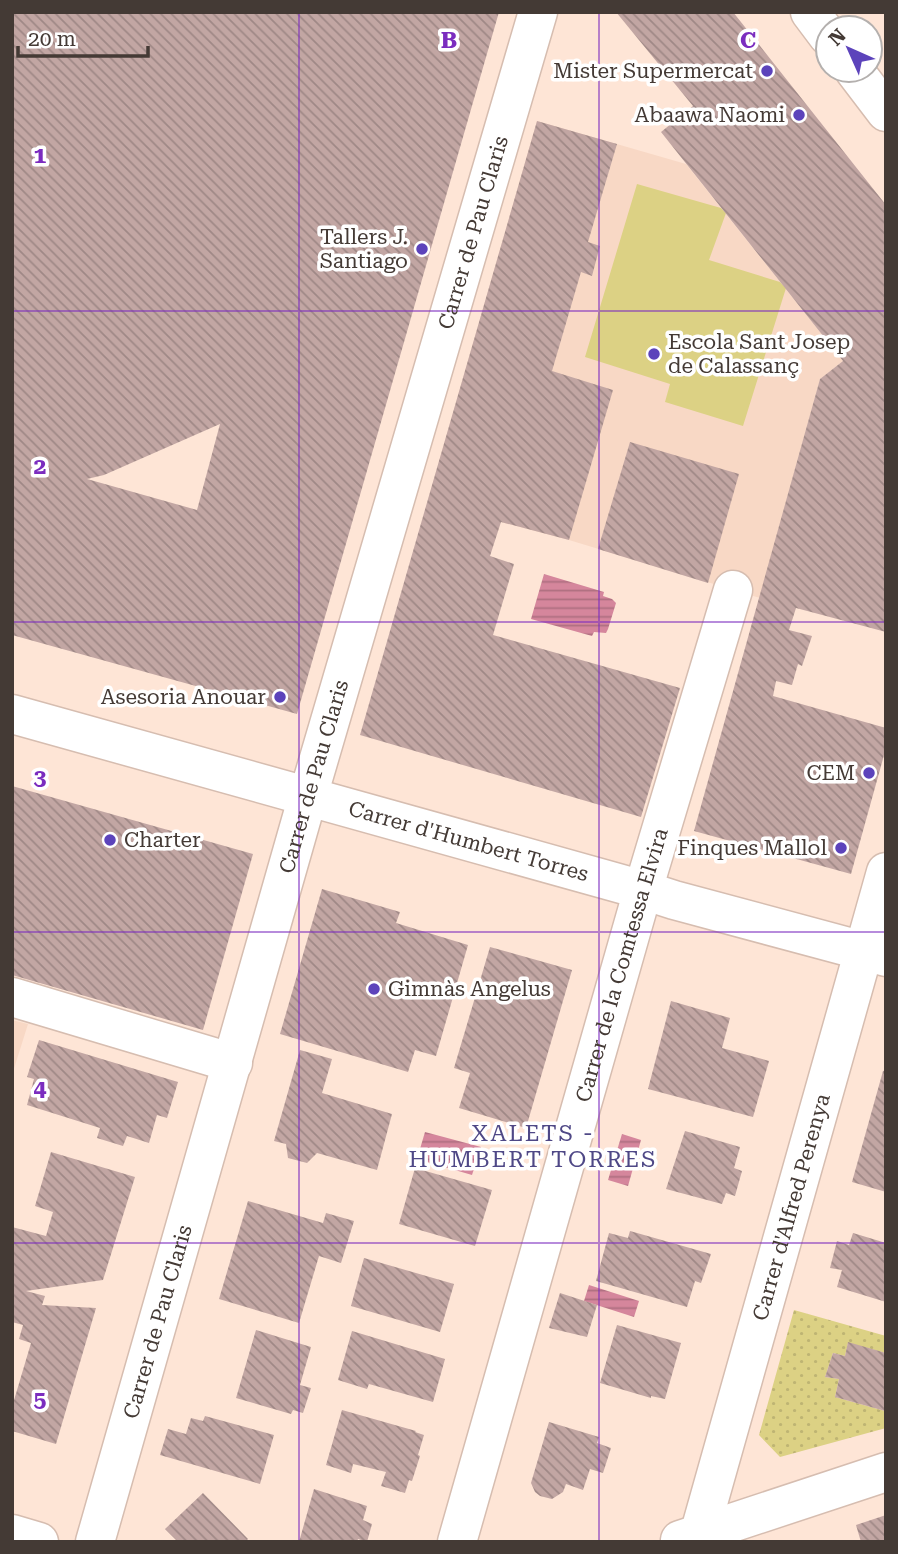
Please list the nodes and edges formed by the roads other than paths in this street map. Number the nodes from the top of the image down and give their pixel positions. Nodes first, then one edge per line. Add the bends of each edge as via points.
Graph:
1 (538, 12) edge
2 (865, 84) edge
3 (886, 112) edge
4 (733, 590) dead end
5 (12, 714) edge
6 (308, 796) junction
7 (886, 872) edge
8 (643, 890) junction
9 (875, 954) edge
10 (12, 997) edge
11 (233, 1063) junction
12 (886, 1472) edge
13 (12, 1534) edge
14 (690, 1539) edge
15 (39, 1542) edge
16 (95, 1542) edge
17 (457, 1542) edge

1 - 6 street, Carrer de Pau Claris
2 - 3 street
4 - 8 street, Carrer de la Comtessa Elvira
5 - 6 street, Carrer d'Humbert Torres
6 - 8 street, Carrer d'Humbert Torres
6 - 11 street, Carrer de Pau Claris
7 - 9 street, Carrer d'Alfred Perenya
8 - 9 street, Carrer d'Humbert Torres
8 - 17 street, Carrer de la Comtessa Elvira
9 - 14 street, Carrer d'Alfred Perenya
10 - 11 street
11 - 16 street, Carrer de Pau Claris
12 - 14 street
13 - 15 street

